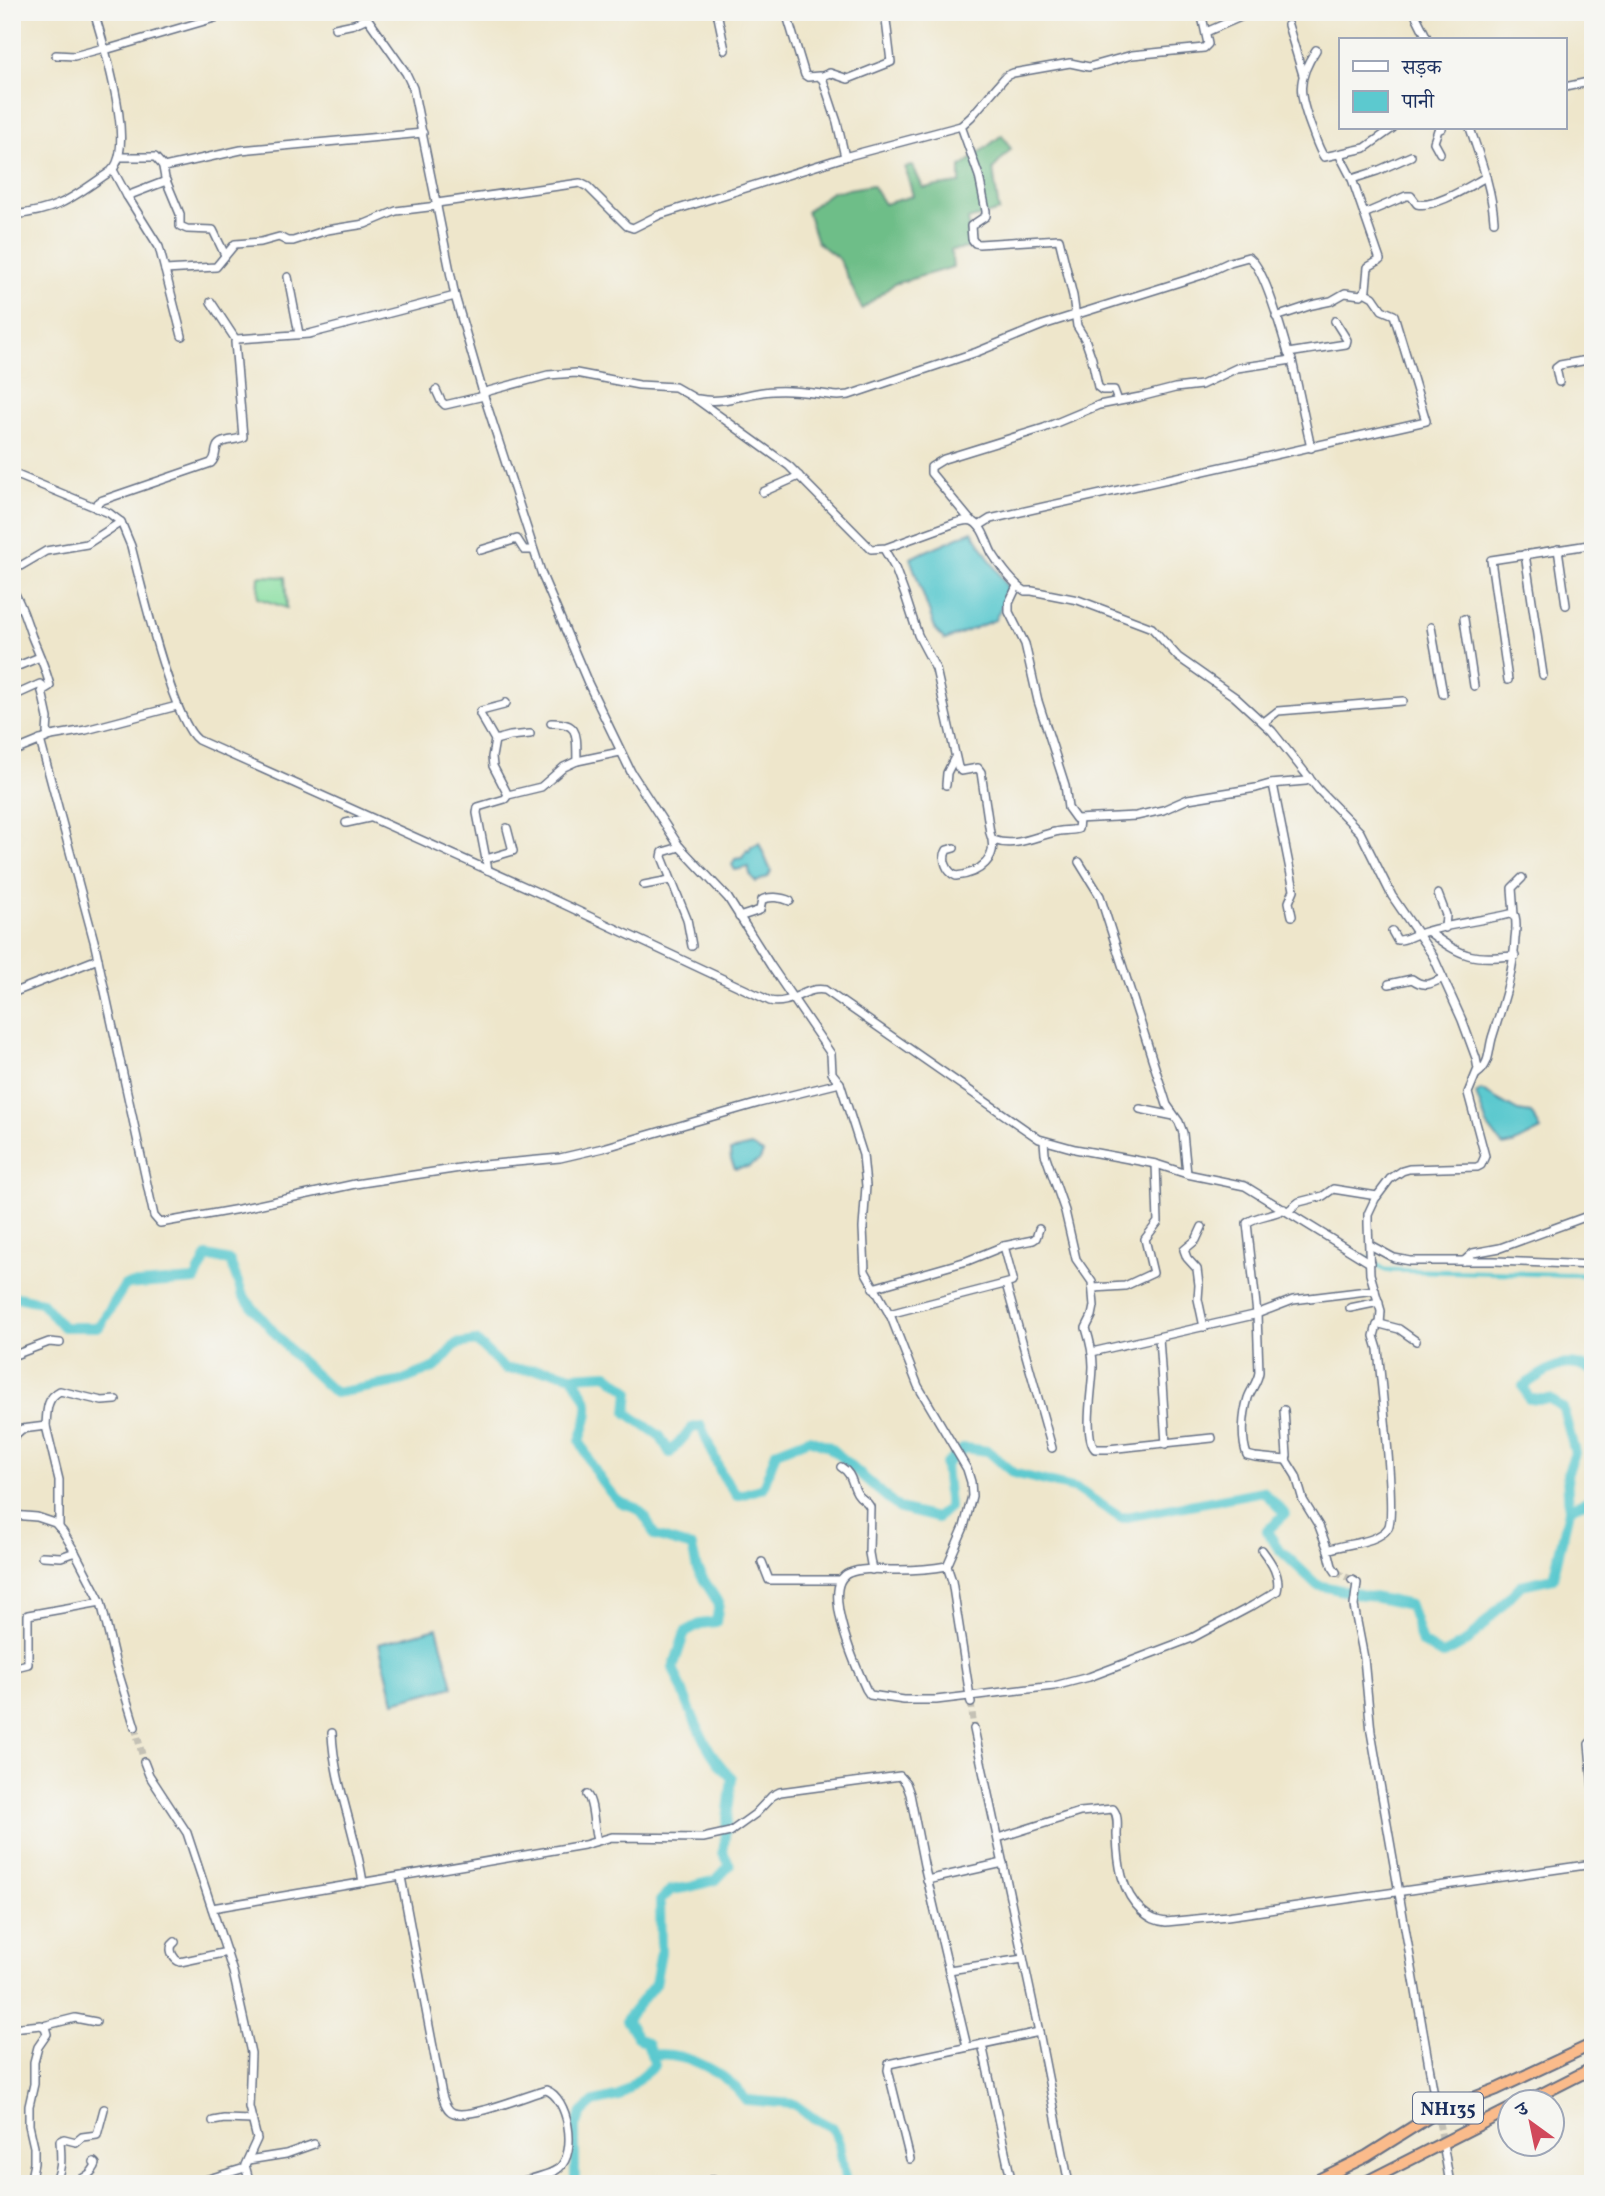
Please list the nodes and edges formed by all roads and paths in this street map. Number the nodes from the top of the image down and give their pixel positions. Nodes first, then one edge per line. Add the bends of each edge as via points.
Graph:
1 (94, 12) edge
2 (235, 12) edge
3 (717, 12) edge
4 (786, 12) edge
5 (885, 12) edge
6 (1201, 12) edge
7 (1252, 12) edge
8 (1413, 12) edge
9 (365, 15) edge
10 (1288, 25) dead end
11 (335, 28) dead end
12 (1206, 32) junction
13 (1427, 38) edge
14 (105, 49) junction
15 (725, 50) dead end
16 (1316, 50) dead end
17 (56, 55) dead end
18 (1303, 75) junction
19 (820, 77) junction
20 (1593, 81) edge
21 (1566, 87) edge
22 (961, 126) junction
23 (1391, 130) edge
24 (1438, 130) edge
25 (1471, 130) edge
26 (422, 133) junction
27 (1440, 153) dead end
28 (1339, 154) junction
29 (1411, 156) dead end
30 (120, 157) junction
31 (845, 157) junction
32 (163, 167) junction
33 (113, 170) junction
34 (1486, 177) junction
35 (1352, 179) junction
36 (166, 181) junction
37 (127, 196) junction
38 (437, 204) junction
39 (1364, 214) junction
40 (12, 215) edge
41 (1494, 221) dead end
42 (225, 255) junction
43 (165, 270) junction
44 (288, 277) dead end
45 (1364, 292) junction
46 (455, 296) junction
47 (211, 302) dead end
48 (1074, 315) junction
49 (1276, 317) junction
50 (1335, 321) dead end
51 (299, 334) junction
52 (182, 336) dead end
53 (236, 340) junction
54 (1290, 356) junction
55 (1593, 359) edge
56 (1559, 382) dead end
57 (436, 390) dead end
58 (484, 394) junction
59 (695, 398) junction
60 (1118, 401) junction
61 (1311, 448) junction
62 (12, 473) edge
63 (799, 476) junction
64 (763, 492) dead end
65 (97, 506) junction
66 (970, 520) junction
67 (121, 522) junction
68 (979, 526) junction
69 (884, 549) junction
70 (1558, 549) junction
71 (481, 550) dead end
72 (533, 550) junction
73 (1525, 554) junction
74 (12, 571) edge
75 (1593, 573) edge
76 (1017, 586) junction
77 (12, 589) edge
78 (1566, 605) dead end
79 (1464, 619) dead end
80 (1431, 627) dead end
81 (40, 657) junction
82 (13, 668) edge
83 (1543, 675) dead end
84 (1508, 680) dead end
85 (1474, 686) dead end
86 (42, 691) junction
87 (12, 692) edge
88 (1443, 694) dead end
89 (1403, 701) dead end
90 (506, 702) dead end
91 (177, 706) junction
92 (1265, 721) junction
93 (551, 723) dead end
94 (530, 734) dead end
95 (51, 736) junction
96 (40, 740) junction
97 (495, 740) junction
98 (12, 751) edge
99 (620, 752) junction
100 (955, 757) junction
101 (577, 761) junction
102 (1309, 777) junction
103 (1273, 784) junction
104 (946, 785) dead end
105 (508, 795) junction
106 (371, 818) junction
107 (1079, 820) junction
108 (346, 823) dead end
109 (508, 828) dead end
110 (993, 840) junction
111 (680, 847) junction
112 (954, 848) dead end
113 (1079, 862) dead end
114 (488, 865) junction
115 (1522, 878) dead end
116 (670, 880) junction
117 (644, 886) dead end
118 (1438, 894) dead end
119 (790, 901) dead end
120 (1514, 915) junction
121 (1292, 916) dead end
122 (739, 918) junction
123 (1445, 928) junction
124 (1392, 931) dead end
125 (1429, 932) junction
126 (1419, 933) junction
127 (692, 946) dead end
128 (1515, 956) junction
129 (98, 959) junction
130 (1443, 978) junction
131 (1389, 984) dead end
132 (12, 993) edge
133 (792, 997) junction
134 (1476, 1075) junction
135 (840, 1083) junction
136 (1140, 1109) dead end
137 (1174, 1116) junction
138 (1044, 1141) junction
139 (1156, 1164) junction
140 (1187, 1170) junction
141 (1377, 1196) junction
142 (1288, 1209) junction
143 (1593, 1214) edge
144 (1202, 1227) dead end
145 (1039, 1229) dead end
146 (1004, 1246) junction
147 (1370, 1247) junction
148 (1370, 1260) junction
149 (1464, 1261) junction
150 (1593, 1265) edge
151 (1006, 1284) junction
152 (873, 1288) junction
153 (1093, 1288) junction
154 (1375, 1290) junction
155 (1379, 1302) junction
156 (1350, 1308) dead end
157 (889, 1314) junction
158 (1257, 1314) junction
159 (1380, 1324) junction
160 (1204, 1327) junction
161 (1159, 1337) junction
162 (1416, 1341) dead end
163 (60, 1343) dead end
164 (1092, 1352) junction
165 (12, 1356) edge
166 (116, 1400) dead end
167 (1284, 1410) dead end
168 (46, 1426) junction
169 (12, 1438) edge
170 (1212, 1438) dead end
171 (1166, 1444) junction
172 (1052, 1448) dead end
173 (1286, 1460) junction
174 (841, 1467) dead end
175 (12, 1515) edge
176 (59, 1527) junction
177 (1262, 1550) dead end
178 (1328, 1550) junction
179 (75, 1552) junction
180 (42, 1556) dead end
181 (762, 1562) dead end
182 (947, 1566) junction
183 (872, 1570) junction
184 (1336, 1572) tunnel mouth
185 (839, 1580) junction
186 (1355, 1583) dead end
187 (101, 1602) junction
188 (12, 1668) edge
189 (970, 1699) junction
190 (135, 1727) tunnel mouth
191 (974, 1729) tunnel mouth
192 (332, 1733) dead end
193 (1593, 1740) edge
194 (144, 1762) tunnel mouth
195 (1593, 1788) edge
196 (587, 1795) dead end
197 (998, 1838) junction
198 (597, 1840) junction
199 (1003, 1863) junction
200 (1593, 1864) edge
201 (401, 1877) junction
202 (928, 1880) junction
203 (363, 1883) junction
204 (1398, 1892) junction
205 (212, 1908) junction
206 (175, 1942) dead end
207 (227, 1952) junction
208 (1023, 1959) junction
209 (949, 1970) junction
210 (96, 2022) dead end
211 (43, 2026) junction
212 (12, 2028) edge
213 (1039, 2032) junction
214 (982, 2044) junction
215 (1593, 2044) edge
216 (967, 2047) junction
217 (1593, 2068) edge
218 (1554, 2088) edge
219 (104, 2109) dead end
220 (1437, 2112) junction
221 (1496, 2116) edge
222 (252, 2120) junction
223 (213, 2121) dead end
224 (1443, 2143) junction
225 (314, 2144) dead end
226 (910, 2159) dead end
227 (94, 2162) dead end
228 (246, 2164) junction
229 (30, 2184) edge
230 (54, 2184) edge
231 (68, 2184) edge
232 (191, 2184) edge
233 (250, 2184) edge
234 (512, 2184) edge
235 (709, 2184) edge
236 (720, 2184) edge
237 (1012, 2184) edge
238 (1069, 2184) edge
239 (1310, 2184) edge
240 (1362, 2184) edge
241 (1450, 2184) edge

1 - 14 street
2 - 14 street
3 - 15 street
4 - 19 street via 805,75
5 - 19 street via 891,62 848,79 830,73
6 - 12 street
7 - 12 street
8 - 13 street
9 - 11 street via 354,24
9 - 26 street via 410,79
10 - 18 street
12 - 22 street via 1204,48 1132,55 1089,67 1070,63 1009,74
14 - 17 street
14 - 30 street via 117,101
16 - 18 street
18 - 28 street via 1301,99 1321,152 1324,157
19 - 31 street
20 - 21 street
22 - 31 street
22 - 48 street via 986,211 986,216 971,226 972,239 979,244 1058,238
23 - 28 street via 1365,148
24 - 27 street via 1434,142
25 - 34 street
26 - 32 street via 241,149
26 - 38 street
28 - 35 street
29 - 35 street
30 - 32 street via 155,157
30 - 33 street
31 - 38 street via 633,228 580,183
32 - 36 street
33 - 37 street
33 - 40 street via 58,206
34 - 39 street via 1425,205 1406,196
34 - 41 street
35 - 39 street
36 - 37 street
36 - 42 street via 181,226 213,230
37 - 43 street via 155,240
38 - 42 street via 288,242 279,237 239,243
38 - 46 street
39 - 45 street via 1380,258 1368,267
42 - 43 street via 216,267
43 - 52 street
44 - 51 street
45 - 49 street via 1357,296 1345,293
45 - 61 street via 1394,315 1426,421
46 - 51 street
46 - 58 street
47 - 53 street
48 - 49 street via 1248,257 1255,262
48 - 59 street via 841,396 774,390 722,402
48 - 60 street via 1098,387 1114,390
49 - 54 street
50 - 54 street via 1348,340 1346,344
51 - 53 street
53 - 65 street via 242,438 220,443 209,464
54 - 60 street via 1237,368 1201,385
54 - 61 street
55 - 56 street via 1560,365 1556,368
57 - 58 street via 445,405
58 - 59 street via 548,375 576,373 639,385 669,385
58 - 72 street
59 - 63 street
60 - 66 street via 931,467 931,473
61 - 68 street via 990,519
62 - 65 street
63 - 64 street
63 - 69 street via 865,544 874,550
65 - 67 street
66 - 68 street
66 - 69 street
67 - 74 street via 87,544 46,551
67 - 91 street
68 - 76 street
69 - 100 street via 936,669
70 - 73 street
70 - 75 street via 1589,545
70 - 78 street
71 - 72 street via 517,539 524,550
72 - 99 street
73 - 83 street
73 - 84 street via 1491,560
76 - 92 street via 1078,600 1147,625 1178,657
76 - 107 street via 1009,612 1027,652 1068,808
77 - 81 street
79 - 85 street
80 - 88 street
81 - 82 street
81 - 86 street via 50,686
86 - 87 street via 40,684
86 - 95 street
89 - 92 street via 1278,711
90 - 97 street via 480,714
91 - 95 street
91 - 106 street via 198,740
92 - 102 street
93 - 101 street via 572,727
94 - 97 street
95 - 96 street
96 - 98 street
96 - 129 street
97 - 105 street via 493,766
99 - 101 street
99 - 111 street
100 - 104 street
100 - 110 street via 959,770 978,768 981,772
101 - 105 street via 541,787
102 - 103 street
102 - 126 street via 1360,832 1392,896
103 - 107 street via 1188,799 1136,816
103 - 121 street via 1294,890 1289,897
105 - 114 street via 477,809
106 - 108 street
106 - 114 street
107 - 110 street via 1078,829 1021,843
109 - 114 street via 513,851
110 - 112 street via 988,862 960,876 950,873 945,863 945,852
111 - 116 street via 662,854
111 - 122 street via 721,888
113 - 137 street via 1100,896
114 - 133 street via 770,1001
115 - 120 street via 1512,888
116 - 117 street
116 - 127 street via 687,919
118 - 123 street via 1446,915
119 - 122 street via 765,898 760,910
120 - 123 street
120 - 128 street
122 - 133 street
123 - 125 street
124 - 126 street via 1399,941
125 - 126 street
125 - 128 street via 1460,954
126 - 130 street
128 - 134 street via 1489,1057
129 - 132 street
129 - 135 street via 154,1216 160,1223 355,1184 560,1158
130 - 131 street via 1425,985 1412,979
130 - 134 street via 1476,1058
133 - 135 street via 831,1054 832,1073
133 - 138 street via 825,990
134 - 141 street via 1468,1093 1485,1156 1481,1164 1402,1171 1390,1178
135 - 152 street via 863,1155 863,1262
136 - 137 street
137 - 140 street via 1183,1132
138 - 139 street
138 - 153 street via 1076,1259
139 - 140 street
139 - 153 street via 1158,1222 1144,1244 1153,1273 1125,1286
140 - 142 street via 1245,1186
141 - 142 street via 1333,1189
141 - 147 street via 1368,1214
142 - 148 street
142 - 158 street via 1247,1223
143 - 149 street via 1500,1248 1473,1253
144 - 160 street via 1184,1250 1197,1269
145 - 146 street via 1033,1240
146 - 151 street via 1013,1279
146 - 152 street
147 - 148 street
147 - 149 street via 1402,1260
148 - 154 street
149 - 150 street
151 - 157 street
151 - 172 street
152 - 157 street
153 - 164 street via 1094,1312 1086,1328
154 - 155 street
154 - 158 street via 1293,1300
155 - 156 street
155 - 159 street
157 - 182 street via 918,1386 967,1469 972,1487 964,1527
158 - 160 street
158 - 173 street via 1258,1377 1247,1401 1245,1450 1250,1457
159 - 162 street via 1399,1329
159 - 178 street via 1374,1336 1389,1468 1390,1523 1373,1538
160 - 161 street
161 - 164 street
161 - 171 street
163 - 165 street via 50,1342
164 - 171 street via 1093,1447
166 - 168 street via 60,1391 49,1400
167 - 173 street
168 - 169 street via 22,1429
168 - 176 street via 59,1480
170 - 171 street
173 - 178 street
174 - 183 street via 870,1507
175 - 176 street via 37,1517
176 - 179 street
177 - 189 street via 1275,1571 1278,1591 1192,1638 1089,1677
178 - 184 street
179 - 180 street
179 - 187 street
181 - 185 street via 769,1580
182 - 183 street
182 - 189 street
183 - 185 street via 853,1571
185 - 189 street via 845,1638 870,1695
186 - 204 street via 1371,1732
187 - 188 street via 28,1615 29,1664
187 - 190 street
191 - 197 street
192 - 203 street via 333,1758
193 - 195 street via 1589,1744
194 - 205 street via 187,1833
196 - 198 street
197 - 199 street
197 - 204 street via 1080,1812 1113,1809 1127,1894 1150,1917 1162,1922
198 - 201 street
198 - 202 street via 703,1838 726,1833 780,1792 901,1776 910,1794
199 - 202 street
199 - 208 street
200 - 204 street
201 - 203 street
201 - 234 street via 447,2108 459,2114 548,2090 569,2124 566,2158 560,2167
202 - 209 street
203 - 205 street
204 - 220 street
205 - 207 street
206 - 207 street via 171,1951 180,1962
207 - 222 street via 250,2045
208 - 209 street
208 - 213 street
209 - 216 street
210 - 211 street via 80,2017
211 - 212 street
211 - 229 street via 47,2034 35,2053 29,2106 34,2154
213 - 214 street
213 - 238 street
214 - 216 street
214 - 237 street
215 - 220 highway, NH135
216 - 226 street via 888,2065
217 - 218 highway
219 - 230 street via 97,2135 76,2142 60,2141 61,2165
220 - 239 highway, NH135 via 1367,2156
221 - 224 highway, NH135
222 - 223 street
222 - 228 street via 257,2139
224 - 240 highway, NH135
224 - 241 street
225 - 228 street
227 - 231 street via 93,2172
228 - 232 street
228 - 233 street
235 - 236 street via 713,2179

